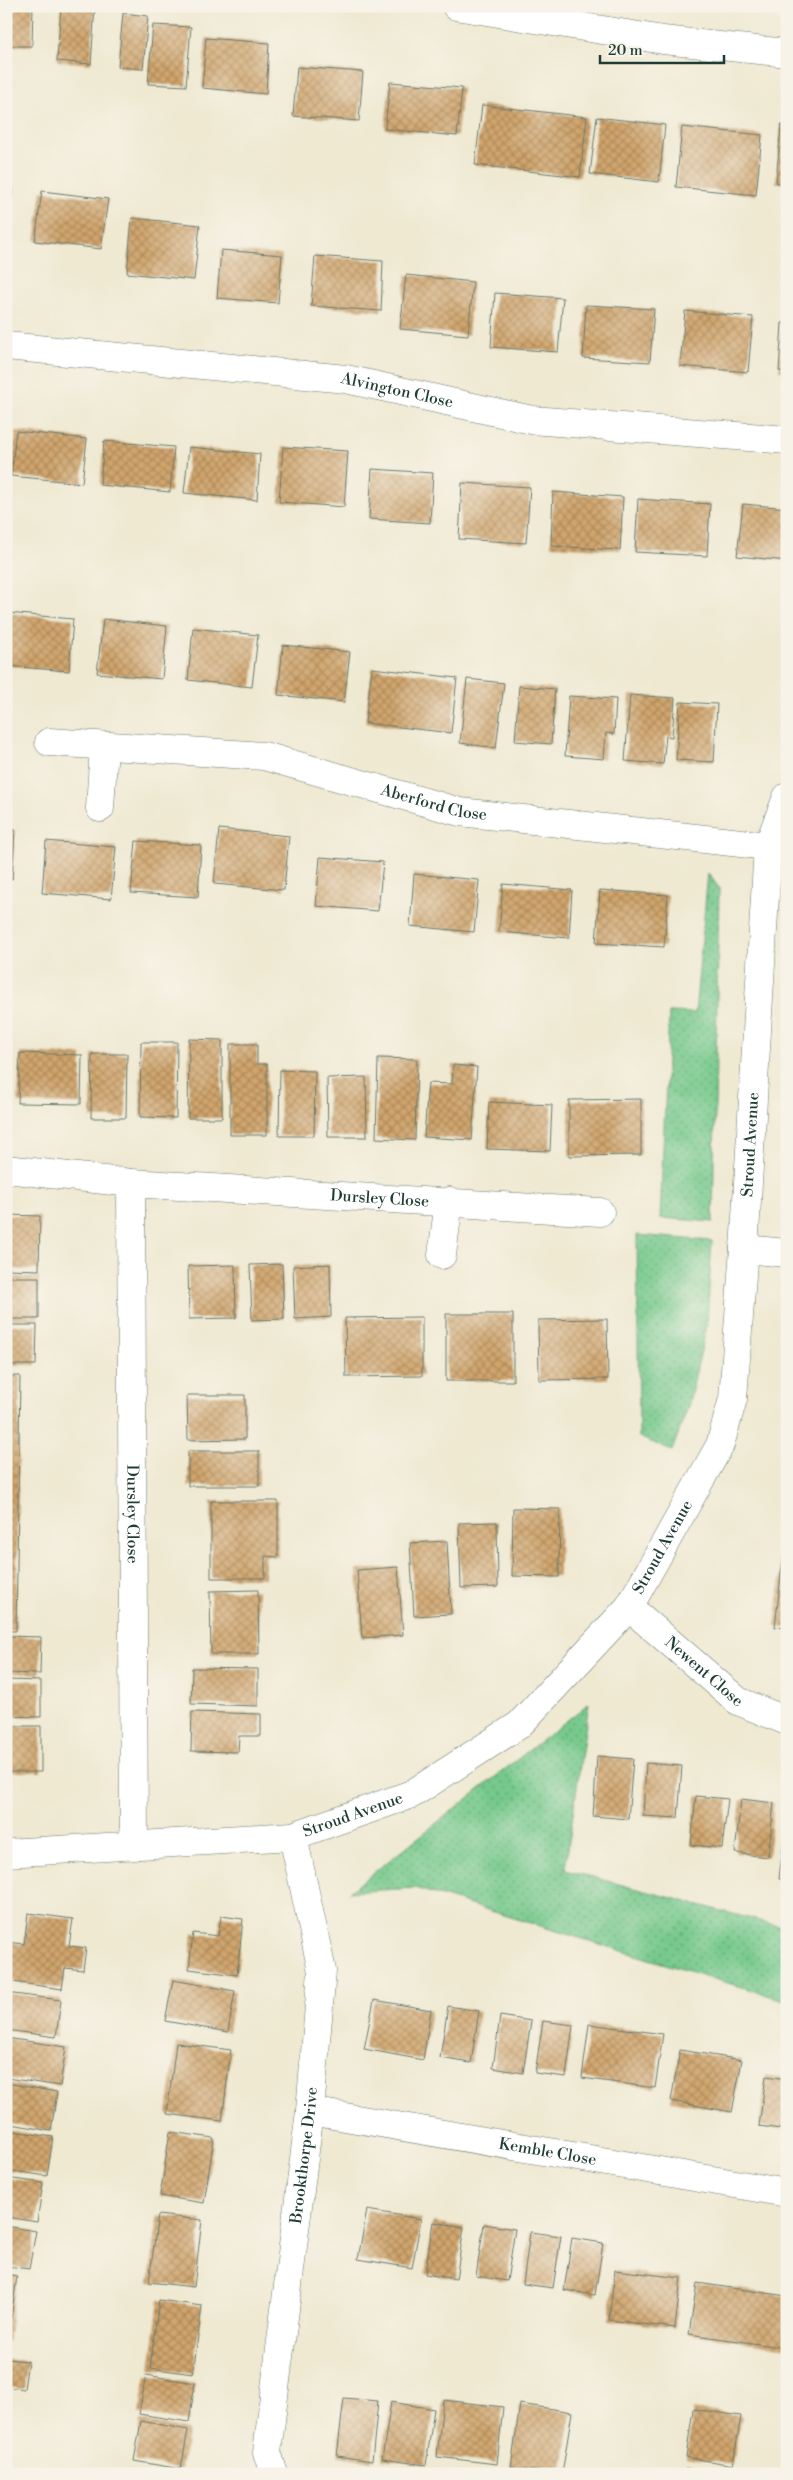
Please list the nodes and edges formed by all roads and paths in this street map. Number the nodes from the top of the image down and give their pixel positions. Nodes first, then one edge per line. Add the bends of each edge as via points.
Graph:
1 (456, 6) edge
2 (787, 53) edge
3 (6, 346) edge
4 (787, 440) edge
5 (49, 742) dead end
6 (104, 746) junction
7 (787, 797) edge
8 (100, 808) dead end
9 (768, 846) junction
10 (6, 1169) edge
11 (131, 1183) junction
12 (449, 1202) junction
13 (600, 1212) dead end
14 (744, 1249) junction
15 (787, 1253) edge
16 (442, 1255) dead end
17 (629, 1607) junction
18 (787, 1721) edge
19 (293, 1836) junction
20 (134, 1846) junction
21 (6, 1854) edge
22 (310, 2111) junction
23 (787, 2193) edge
24 (274, 2474) edge

1 - 2 street via 663,40
3 - 4 street, Alvington Close via 346,379 532,420
5 - 6 street, Aberford Close
6 - 8 street
6 - 9 street, Aberford Close via 264,756 460,812
7 - 9 street, Stroud Avenue
9 - 14 street, Stroud Avenue
10 - 11 street, Dursley Close
11 - 12 street, Dursley Close
11 - 20 street, Dursley Close
12 - 13 street, Dursley Close
12 - 16 street, Dursley Close
14 - 15 street
14 - 17 street, Stroud Avenue via 733,1398 720,1444
17 - 18 street, Newent Close via 738,1701
17 - 19 street, Stroud Avenue via 518,1725 412,1794
19 - 20 street, Stroud Avenue
19 - 22 street, Brookthorpe Drive via 322,1971
20 - 21 street, Stroud Avenue
22 - 23 street, Kemble Close
22 - 24 street, Brookthorpe Drive via 267,2452

